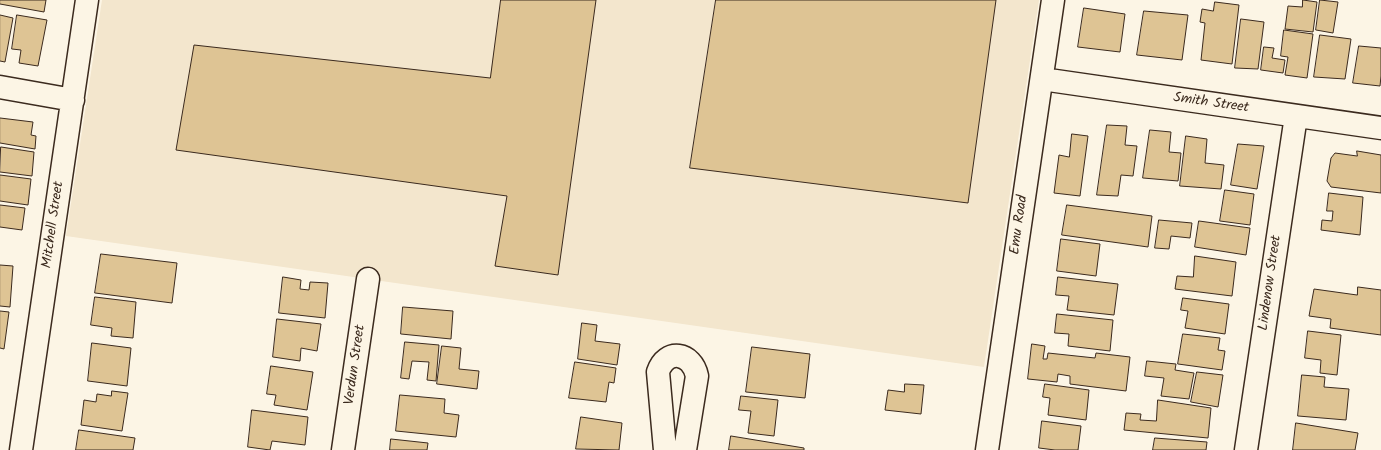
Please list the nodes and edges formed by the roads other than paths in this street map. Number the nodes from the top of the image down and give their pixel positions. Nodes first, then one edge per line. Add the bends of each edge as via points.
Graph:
1 (87, 0) edge
2 (1053, 0) edge
3 (1042, 79) junction
4 (0, 87) edge
5 (73, 100) junction
6 (1296, 116) junction
7 (1381, 128) edge
8 (368, 279) dead end
9 (21, 450) edge
10 (343, 450) edge
11 (664, 450) edge
12 (685, 450) edge
13 (987, 450) edge
14 (1246, 450) edge

1 - 5 street, Mitchell Street
2 - 3 street, Emu Road
3 - 6 street, Smith Street
3 - 13 street, Emu Road
4 - 5 street
5 - 9 street, Mitchell Street
6 - 7 street, Smith Street
6 - 14 street, Lindenow Street
8 - 10 street, Verdun Street
11 - 12 street via 658,372 660,365 667,358 674,356 689,360 695,367 697,376

